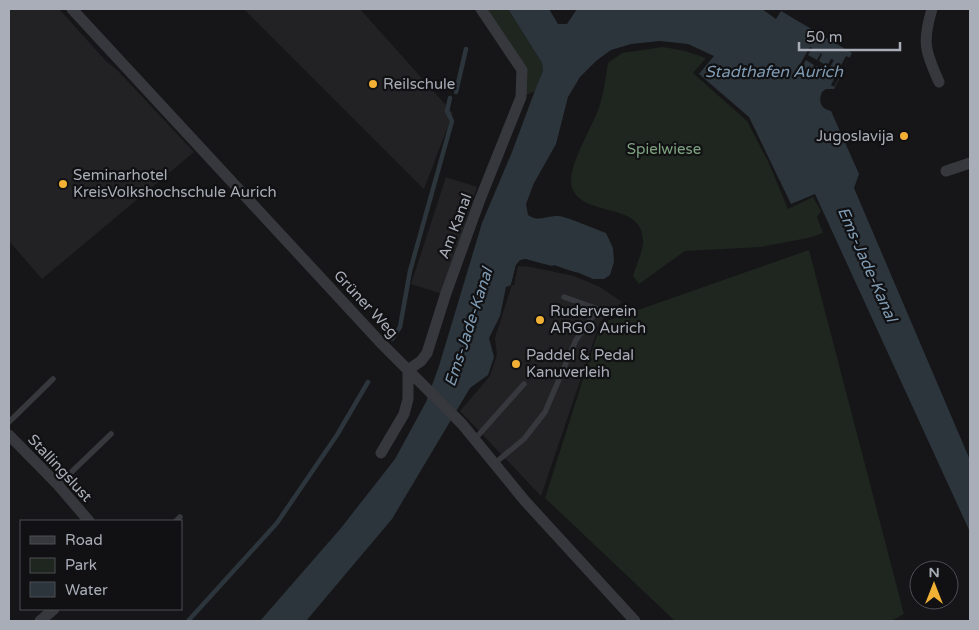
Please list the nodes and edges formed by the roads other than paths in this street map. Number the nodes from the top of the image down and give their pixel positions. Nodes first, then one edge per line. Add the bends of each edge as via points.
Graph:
1 (72, 9) edge
2 (481, 9) edge
3 (932, 9) edge
4 (939, 82) dead end
5 (970, 163) edge
6 (946, 171) dead end
7 (564, 297) dead end
8 (408, 370) junction
9 (53, 379) dead end
10 (524, 384) dead end
11 (9, 422) edge
12 (111, 434) dead end
13 (9, 435) edge
14 (476, 439) junction
15 (381, 453) dead end
16 (495, 463) junction
17 (58, 485) junction
18 (88, 520) edge
19 (53, 610) edge
20 (40, 621) edge
21 (635, 621) edge

1 - 8 street, Grüner Weg
2 - 8 street, Am Kanal via 522,70 521,97 476,211 427,353
3 - 4 street via 925,37 927,55
5 - 6 street
7 - 16 lane via 598,310 576,340 545,412 524,439
8 - 14 street, Grüner Weg
8 - 15 street via 408,399 404,414
9 - 11 lane
10 - 14 lane
12 - 17 lane
13 - 17 street, Stallingslust
14 - 16 street, Grüner Weg
16 - 21 street, Grüner Weg via 525,501
17 - 18 street, Stallingslust
19 - 20 street

